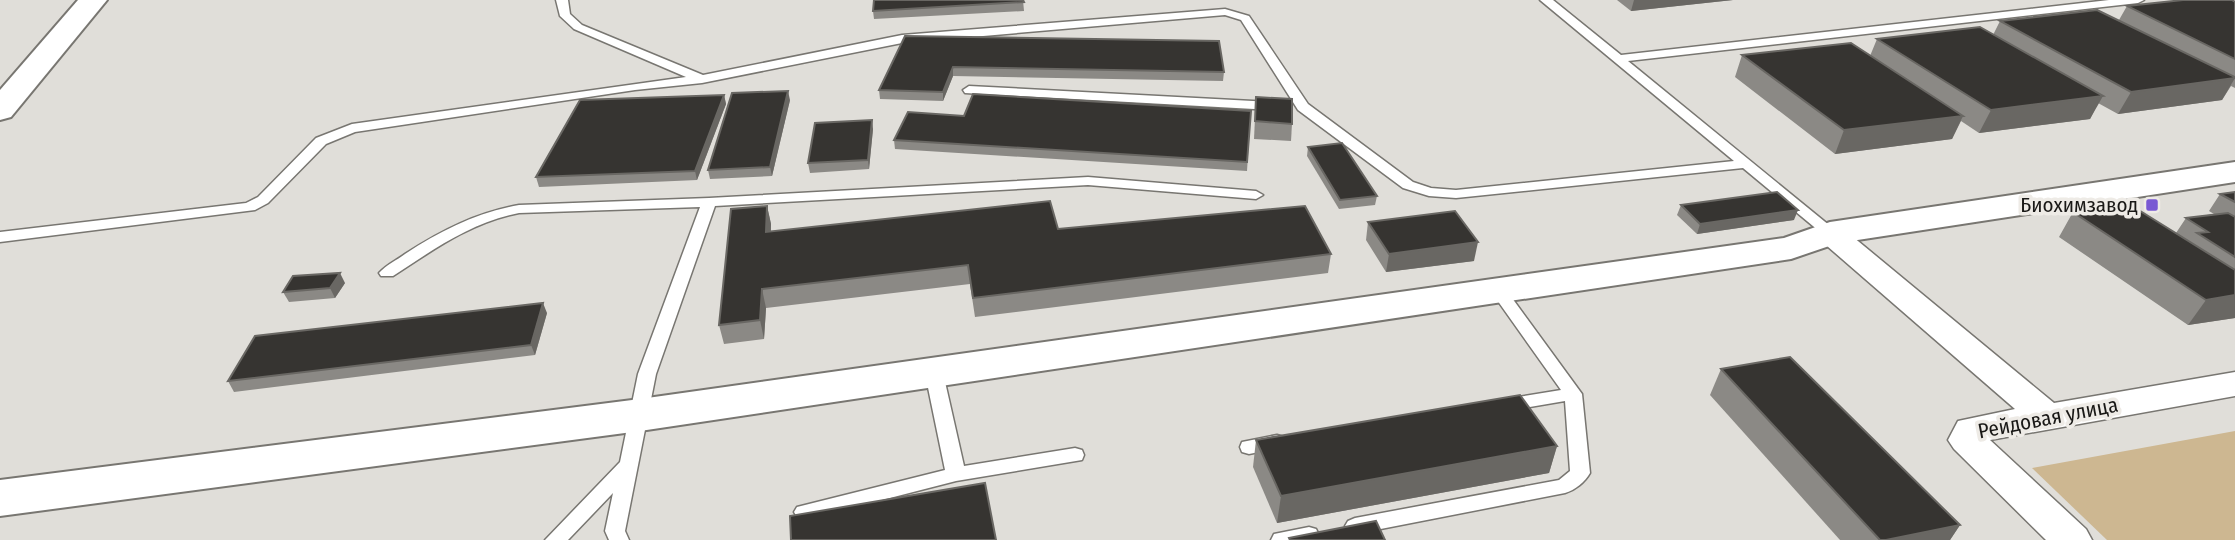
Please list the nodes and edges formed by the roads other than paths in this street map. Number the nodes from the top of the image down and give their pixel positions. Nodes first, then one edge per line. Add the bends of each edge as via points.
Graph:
1 (93, 0) edge
2 (562, 0) edge
3 (1546, 0) edge
4 (2138, 0) edge
5 (1618, 59) junction
6 (702, 79) junction
7 (969, 90) dead end
8 (1303, 107) junction
9 (0, 110) edge
10 (1745, 164) junction
11 (2235, 172) edge
12 (1256, 195) dead end
13 (709, 202) junction
14 (1830, 233) junction
15 (0, 237) edge
16 (387, 273) dead end
17 (1498, 290) junction
18 (934, 373) junction
19 (2232, 388) edge
20 (1573, 394) junction
21 (1492, 407) edge
22 (640, 415) junction
23 (2046, 416) junction
24 (1289, 440) edge
25 (1249, 447) dead end
26 (1075, 455) dead end
27 (630, 463) junction
28 (956, 474) junction
29 (0, 498) edge
30 (804, 512) edge
31 (555, 540) edge
32 (619, 540) edge
33 (1281, 540) edge
34 (2072, 540) edge

1 - 9 main road
2 - 6 lane via 566,18 578,27
3 - 5 lane
4 - 5 lane
5 - 10 lane
6 - 8 lane via 902,39 1225,12 1245,18
6 - 15 lane via 352,128 321,141 264,200 250,207
7 - 8 lane
8 - 10 lane via 1408,185 1429,192 1456,194
10 - 14 lane
11 - 14 main road
12 - 13 lane via 1088,181
13 - 16 lane via 492,213 467,222
13 - 22 lane via 647,374
14 - 17 main road via 1791,248
14 - 23 street
17 - 18 main road
17 - 20 lane
18 - 22 main road
18 - 28 lane
19 - 23 street, Рейдовая улица
20 - 21 lane
20 - 33 lane via 1580,473 1565,486
22 - 27 lane
22 - 29 main road
23 - 34 street, Рейдовая улица via 1971,430 1967,440
24 - 25 lane
26 - 28 lane
27 - 31 lane
27 - 32 lane via 615,531
28 - 30 lane

